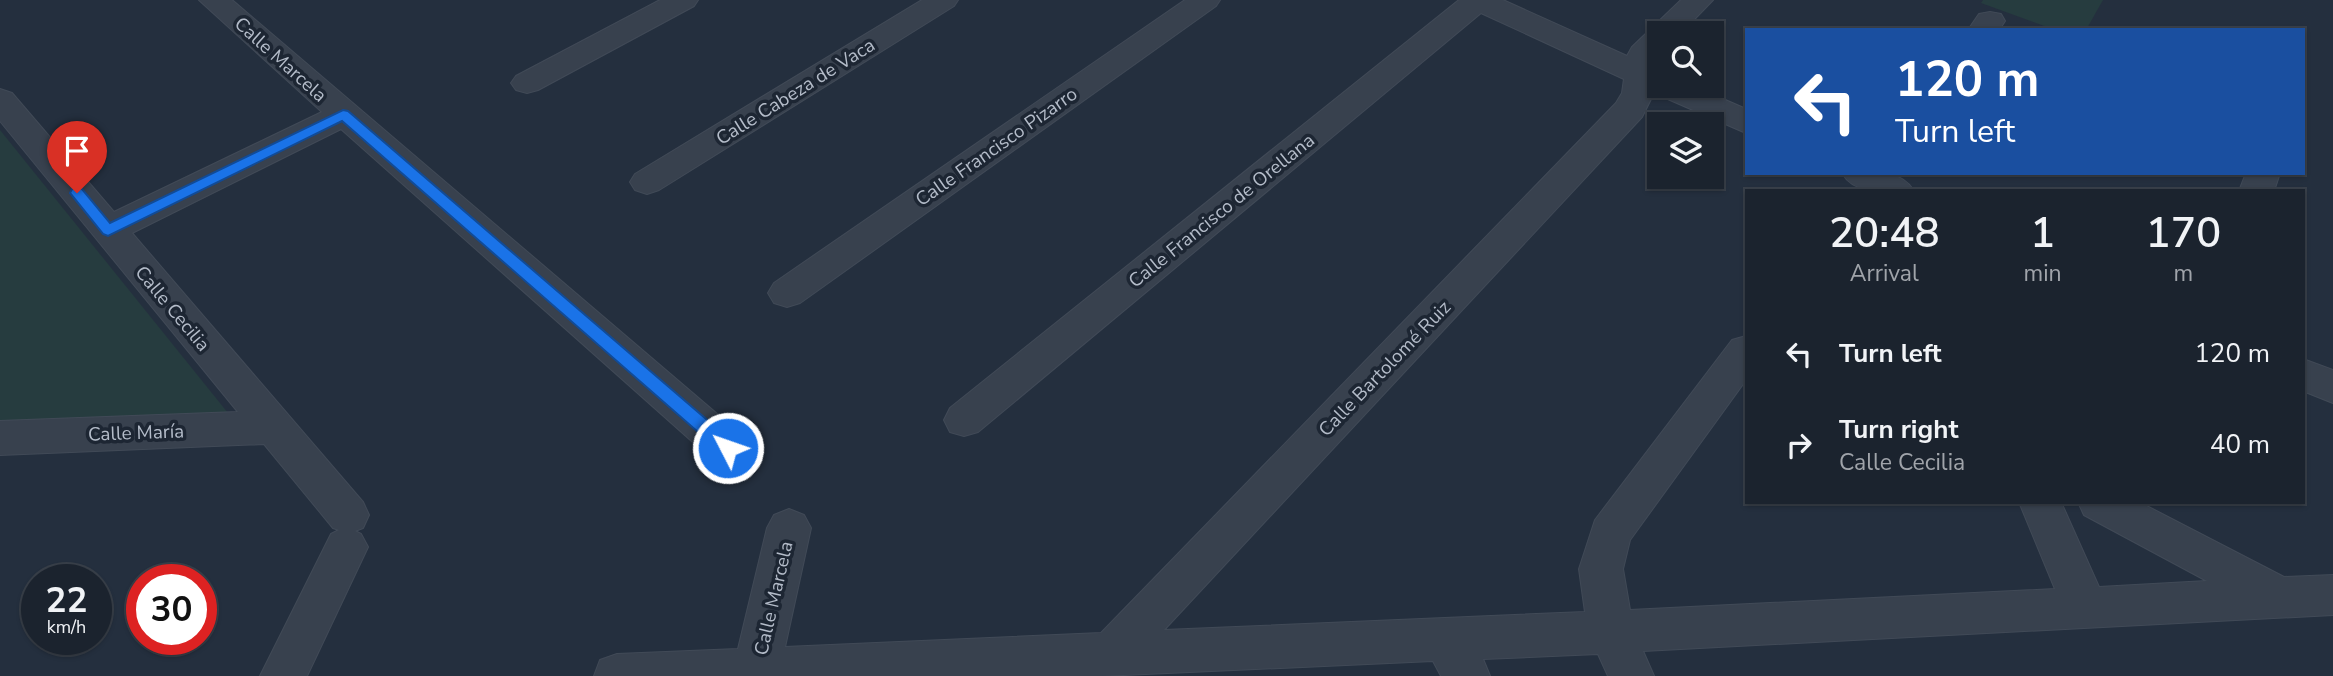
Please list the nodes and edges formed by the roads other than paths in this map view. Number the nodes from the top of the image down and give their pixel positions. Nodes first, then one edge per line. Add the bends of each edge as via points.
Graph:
1 (214, 0) edge
2 (682, 0) edge
3 (943, 0) edge
4 (1205, 0) edge
5 (1478, 0) edge
6 (1698, 0) edge
7 (1676, 21) edge
8 (1647, 77) edge
9 (527, 83) dead end
10 (1647, 87) edge
11 (1693, 98) edge
12 (0, 100) edge
13 (343, 114) junction
14 (1745, 122) edge
15 (647, 182) dead end
16 (108, 230) junction
17 (787, 293) dead end
18 (1745, 352) edge
19 (2305, 375) edge
20 (2333, 387) edge
21 (964, 420) dead end
22 (272, 427) junction
23 (0, 438) edge
24 (728, 448) dead end
25 (2041, 504) edge
26 (2103, 504) edge
27 (789, 528) dead end
28 (2333, 595) edge
29 (2279, 597) junction
30 (2086, 608) junction
31 (1611, 632) junction
32 (1112, 653) junction
33 (1456, 657) edge
34 (757, 669) junction
35 (283, 676) edge
36 (617, 676) edge
37 (1631, 676) edge

1 - 13 street, Calle Marcela
2 - 9 street
3 - 15 street, Calle Cabeza de Vaca
4 - 17 street, Calle Francisco Pizarro
5 - 8 street
5 - 21 street, Calle Francisco de Orellana
6 - 7 street
10 - 32 street, Calle Bartolomé Ruiz
11 - 14 street
12 - 16 street, Calle Cecilia
13 - 16 street
13 - 24 street, Calle Marcela
16 - 22 street, Calle Cecilia
18 - 31 street via 1610,533 1601,569
19 - 20 street
22 - 23 street, Calle María
22 - 35 street, Calle Cecilia via 347,531
25 - 30 street
26 - 29 street
27 - 34 street, Calle Marcela
28 - 29 street
29 - 30 street
30 - 31 street
31 - 33 street
31 - 37 street
32 - 33 street
32 - 34 street
34 - 36 street

